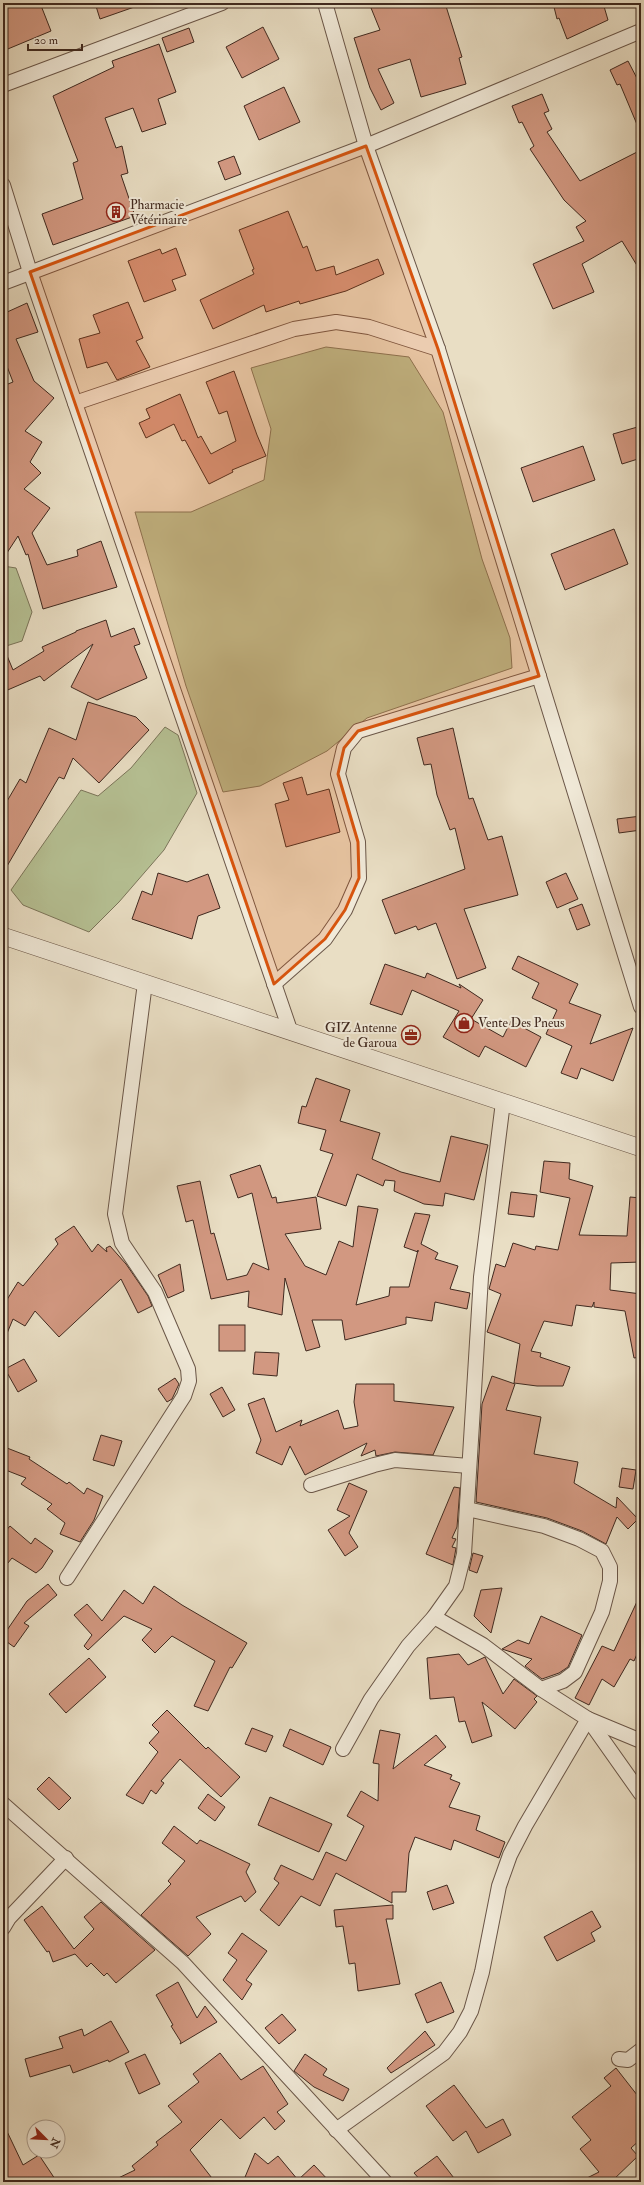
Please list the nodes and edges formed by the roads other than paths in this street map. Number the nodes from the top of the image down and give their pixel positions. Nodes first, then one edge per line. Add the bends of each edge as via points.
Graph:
1 (222, 3) edge
2 (325, 3) edge
3 (641, 32) edge
4 (3, 85) edge
5 (366, 146) junction
6 (3, 186) edge
7 (30, 272) junction
8 (3, 283) edge
9 (438, 349) junction
10 (75, 403) junction
11 (539, 676) junction
12 (3, 936) edge
13 (145, 983) junction
14 (274, 984) junction
15 (641, 1007) edge
16 (290, 1030) junction
17 (503, 1102) junction
18 (641, 1148) edge
19 (469, 1466) junction
20 (311, 1485) dead end
21 (467, 1509) junction
22 (67, 1578) dead end
23 (434, 1617) junction
24 (541, 1689) junction
25 (588, 1719) junction
26 (641, 1741) edge
27 (343, 1749) dead end
28 (641, 1794) edge
29 (3, 1804) edge
30 (66, 1858) junction
31 (3, 1928) edge
32 (641, 2050) edge
33 (619, 2059) dead end
34 (336, 2130) junction
35 (385, 2182) edge

1 - 4 street
2 - 5 street
3 - 5 street
5 - 7 street
5 - 9 street
6 - 7 street
7 - 8 street
7 - 10 street
9 - 10 street via 369,327 336,322 294,329
9 - 11 street
10 - 14 street
11 - 14 street via 358,731 344,748 338,774 358,842 360,878 345,910 325,939
11 - 15 street
12 - 13 street
13 - 16 street
13 - 22 street via 114,1214 122,1243 155,1292 188,1368 189,1381 184,1396
14 - 16 street
16 - 17 street
17 - 18 street
17 - 19 street via 482,1277
19 - 20 street via 395,1460
19 - 21 street
21 - 23 street via 464,1554 456,1586
21 - 24 street via 544,1526 579,1539 602,1551 610,1567 610,1581 602,1612 574,1672 563,1681
23 - 24 street via 483,1645
23 - 27 street via 408,1646 371,1699
24 - 25 street
25 - 26 street
25 - 28 street
25 - 34 street via 510,1855 499,1886 482,1972 471,2011 460,2032 444,2053
29 - 30 street
30 - 31 street via 9,1918
30 - 34 street via 182,1964
32 - 33 street via 628,2060
34 - 35 street

